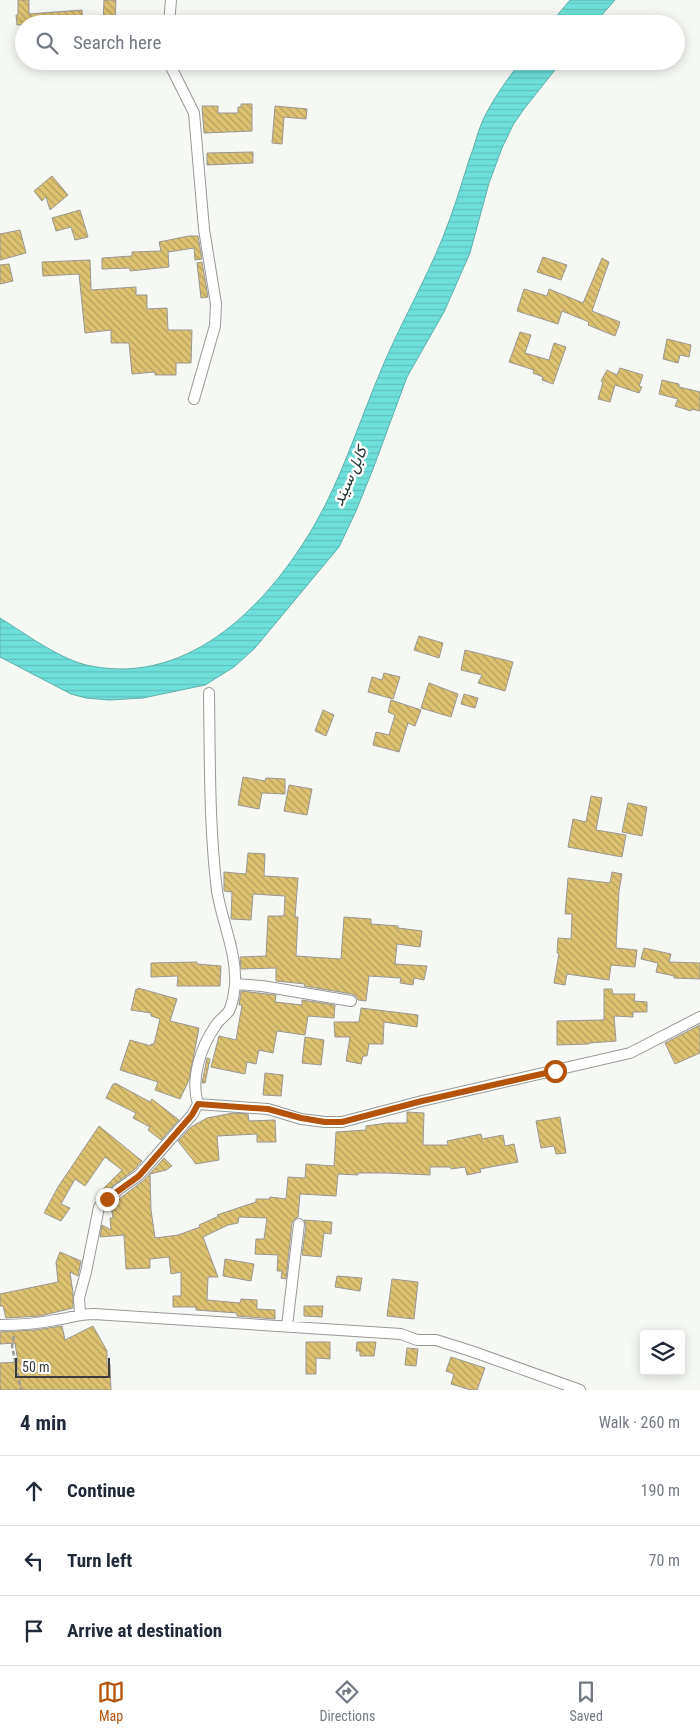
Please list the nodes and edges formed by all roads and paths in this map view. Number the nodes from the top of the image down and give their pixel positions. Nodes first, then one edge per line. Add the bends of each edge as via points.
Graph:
1 (171, 0) edge
2 (170, 15) edge
3 (172, 70) edge
4 (194, 399) dead end
5 (209, 693) dead end
6 (235, 984) junction
7 (352, 1001) dead end
8 (700, 1017) edge
9 (198, 1104) junction
10 (299, 1224) dead end
11 (80, 1314) junction
12 (0, 1325) edge
13 (16, 1325) junction
14 (287, 1326) junction
15 (21, 1390) edge
16 (580, 1390) edge

1 - 2 street
3 - 4 street via 194,113 204,229 216,304 215,326
5 - 6 street via 214,859
6 - 7 street
6 - 9 street via 228,1011 216,1024 198,1064 195,1081
8 - 9 street via 630,1054 342,1122 301,1118 268,1109
9 - 11 street via 139,1176 118,1189 99,1207 79,1298
10 - 14 street
11 - 13 street
11 - 14 street
12 - 13 street
13 - 15 path via 12,1346
14 - 16 street via 401,1334 417,1340 436,1340

